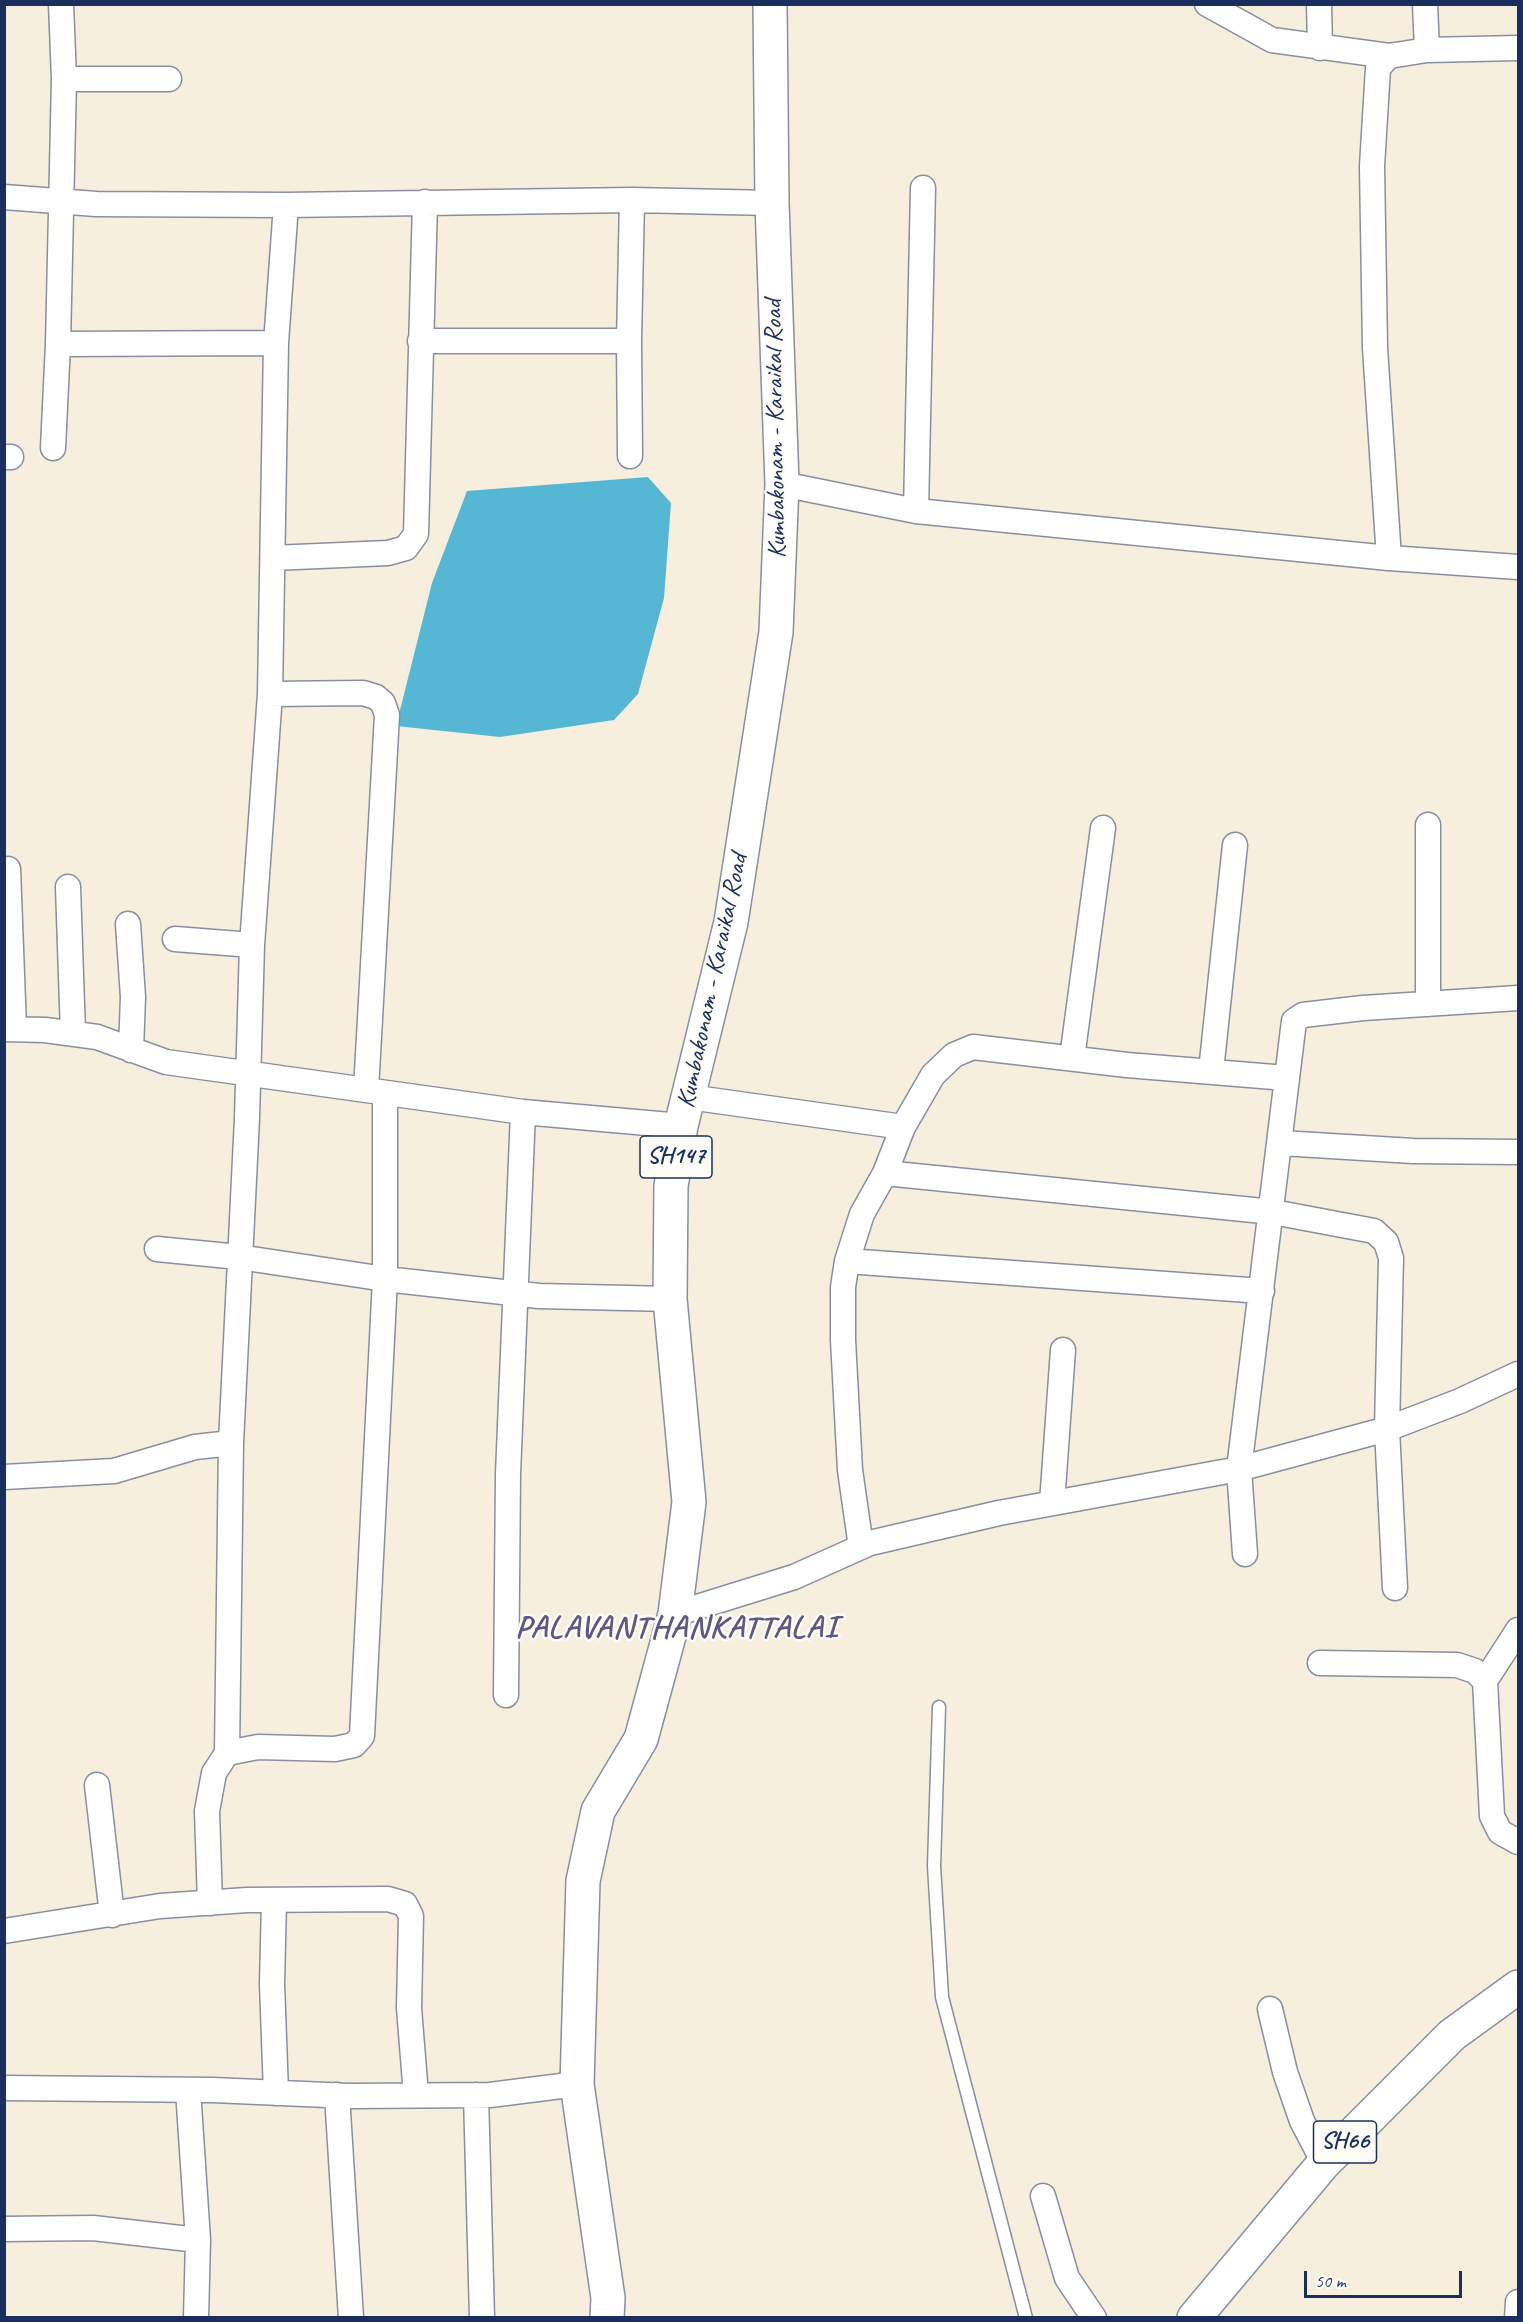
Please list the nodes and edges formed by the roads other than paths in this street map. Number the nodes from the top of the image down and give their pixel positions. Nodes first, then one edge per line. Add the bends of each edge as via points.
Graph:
1 (61, 4) edge
2 (770, 4) edge
3 (1207, 4) edge
4 (1319, 4) edge
5 (1425, 4) edge
6 (1320, 48) junction
7 (1518, 48) edge
8 (1427, 50) junction
9 (1389, 56) junction
10 (64, 79) junction
11 (169, 79) dead end
12 (923, 188) dead end
13 (4, 197) edge
14 (62, 200) junction
15 (632, 200) junction
16 (425, 202) junction
17 (772, 203) junction
18 (286, 205) junction
19 (420, 340) junction
20 (629, 341) junction
21 (276, 343) junction
22 (58, 344) junction
23 (53, 448) dead end
24 (630, 456) dead end
25 (782, 484) junction
26 (916, 511) junction
27 (273, 558) junction
28 (1389, 558) junction
29 (1518, 567) edge
30 (270, 694) junction
31 (1428, 825) dead end
32 (1103, 828) dead end
33 (1235, 845) dead end
34 (8, 869) dead end
35 (68, 887) dead end
36 (128, 924) dead end
37 (175, 939) dead end
38 (252, 945) junction
39 (1518, 998) edge
40 (1428, 1004) junction
41 (9, 1028) edge
42 (73, 1034) junction
43 (131, 1050) junction
44 (1072, 1058) junction
45 (1211, 1071) junction
46 (247, 1074) junction
47 (1286, 1078) junction
48 (376, 1091) junction
49 (523, 1112) junction
50 (685, 1112) junction
51 (903, 1127) junction
52 (1281, 1143) junction
53 (1518, 1152) edge
54 (885, 1173) junction
55 (1273, 1212) junction
56 (157, 1249) dead end
57 (239, 1257) junction
58 (847, 1261) junction
59 (385, 1279) junction
60 (1262, 1291) junction
61 (514, 1293) junction
62 (670, 1299) junction
63 (1063, 1350) dead end
64 (1518, 1374) edge
65 (1387, 1429) junction
66 (231, 1443) junction
67 (1239, 1469) junction
68 (4, 1477) edge
69 (1052, 1503) junction
70 (861, 1547) junction
71 (1245, 1554) dead end
72 (1395, 1588) dead end
73 (675, 1614) junction
74 (1518, 1630) edge
75 (1320, 1663) dead end
76 (1485, 1681) junction
77 (506, 1695) dead end
78 (939, 1707) dead end
79 (227, 1753) junction
80 (97, 1785) dead end
81 (1518, 1842) edge
82 (274, 1901) junction
83 (210, 1903) junction
84 (112, 1915) junction
85 (4, 1931) edge
86 (1518, 1987) edge
87 (1270, 2009) dead end
88 (578, 2084) junction
89 (4, 2088) edge
90 (188, 2090) junction
91 (276, 2093) junction
92 (476, 2095) junction
93 (337, 2096) junction
94 (416, 2096) junction
95 (1324, 2163) junction
96 (1042, 2196) dead end
97 (4, 2229) edge
98 (198, 2240) junction
99 (1518, 2302) edge
100 (611, 2311) edge
101 (196, 2318) edge
102 (351, 2318) edge
103 (482, 2318) edge
104 (1026, 2318) edge
105 (1094, 2318) edge
106 (1194, 2318) edge
107 (1517, 2318) edge

1 - 10 street
2 - 17 main road, Kumbakonam - Karaikal Road / SH147
3 - 6 street via 1272,40
4 - 6 street
5 - 8 street
6 - 9 street
7 - 8 street
8 - 9 street
9 - 28 street via 1378,68 1374,90 1372,166 1375,348
10 - 11 street
10 - 14 street
12 - 26 street
13 - 14 street
14 - 18 street via 96,204
14 - 22 street
15 - 16 street
15 - 17 street
15 - 20 street
16 - 18 street
16 - 19 street
17 - 25 main road, Kumbakonam - Karaikal Road / SH147
18 - 21 street
19 - 20 street
19 - 27 street via 416,534 406,548 388,554
20 - 24 street
21 - 22 street
21 - 27 street
22 - 23 street
25 - 26 street
25 - 50 main road, Kumbakonam - Karaikal Road / SH147 via 776,632 731,922
26 - 28 street
27 - 30 street
28 - 29 street
30 - 38 street
30 - 48 street via 363,693 383,703 387,715
31 - 40 street
32 - 44 street
33 - 45 street
34 - 41 street
35 - 42 street
36 - 43 street via 133,997
37 - 38 street
38 - 46 street
39 - 40 street
40 - 47 street via 1303,1015 1294,1021
41 - 42 street
42 - 43 street via 97,1037
43 - 46 street via 166,1062
44 - 45 street
44 - 51 street via 973,1047 954,1055 933,1075
45 - 47 street
46 - 48 street
46 - 57 street
47 - 52 street
48 - 49 street
48 - 59 street
49 - 50 street
49 - 61 street
50 - 51 street
50 - 62 main road, Kumbakonam - Karaikal Road / SH147 via 671,1186
51 - 54 street
52 - 53 street
52 - 55 street
54 - 55 street
54 - 58 street via 862,1214
55 - 60 street
55 - 65 street via 1374,1232 1386,1242 1391,1258
56 - 57 street
57 - 59 street
57 - 66 street
58 - 60 street
58 - 70 street via 843,1341 850,1470
59 - 61 street
59 - 79 street via 362,1736 354,1745 335,1749 258,1747
60 - 67 street
61 - 62 street
61 - 77 street
62 - 73 main road, Kumbakonam - Karaikal Road / SH147 via 689,1502
63 - 69 street
64 - 65 street
65 - 67 street
65 - 72 street
66 - 68 street via 195,1447 114,1472
66 - 79 street
67 - 69 street
67 - 71 street
69 - 70 street
70 - 73 street via 795,1577
73 - 88 main road, Kumbakonam - Karaikal Road / SH147 via 641,1739 598,1811 583,1881
74 - 76 street
75 - 76 street via 1457,1665 1475,1671
76 - 81 street via 1492,1816 1500,1832
78 - 104 lane via 934,1866 942,1997
79 - 83 street via 214,1773 207,1810
80 - 84 street
82 - 83 street
82 - 91 street
82 - 94 street via 388,1899 405,1904 411,1916 409,2007
83 - 84 street via 160,1906
84 - 85 street
86 - 95 main road, SH66 via 1452,2036
87 - 95 street via 1298,2112
88 - 92 street
88 - 100 main road, Kumbakonam - Karaikal Road / SH147
89 - 90 street
90 - 91 street
90 - 98 street
91 - 93 street
92 - 94 street
92 - 103 street
93 - 94 street
93 - 102 street
95 - 106 main road, SH66
96 - 105 street via 1067,2278
97 - 98 street via 93,2228
98 - 101 street
99 - 107 street

